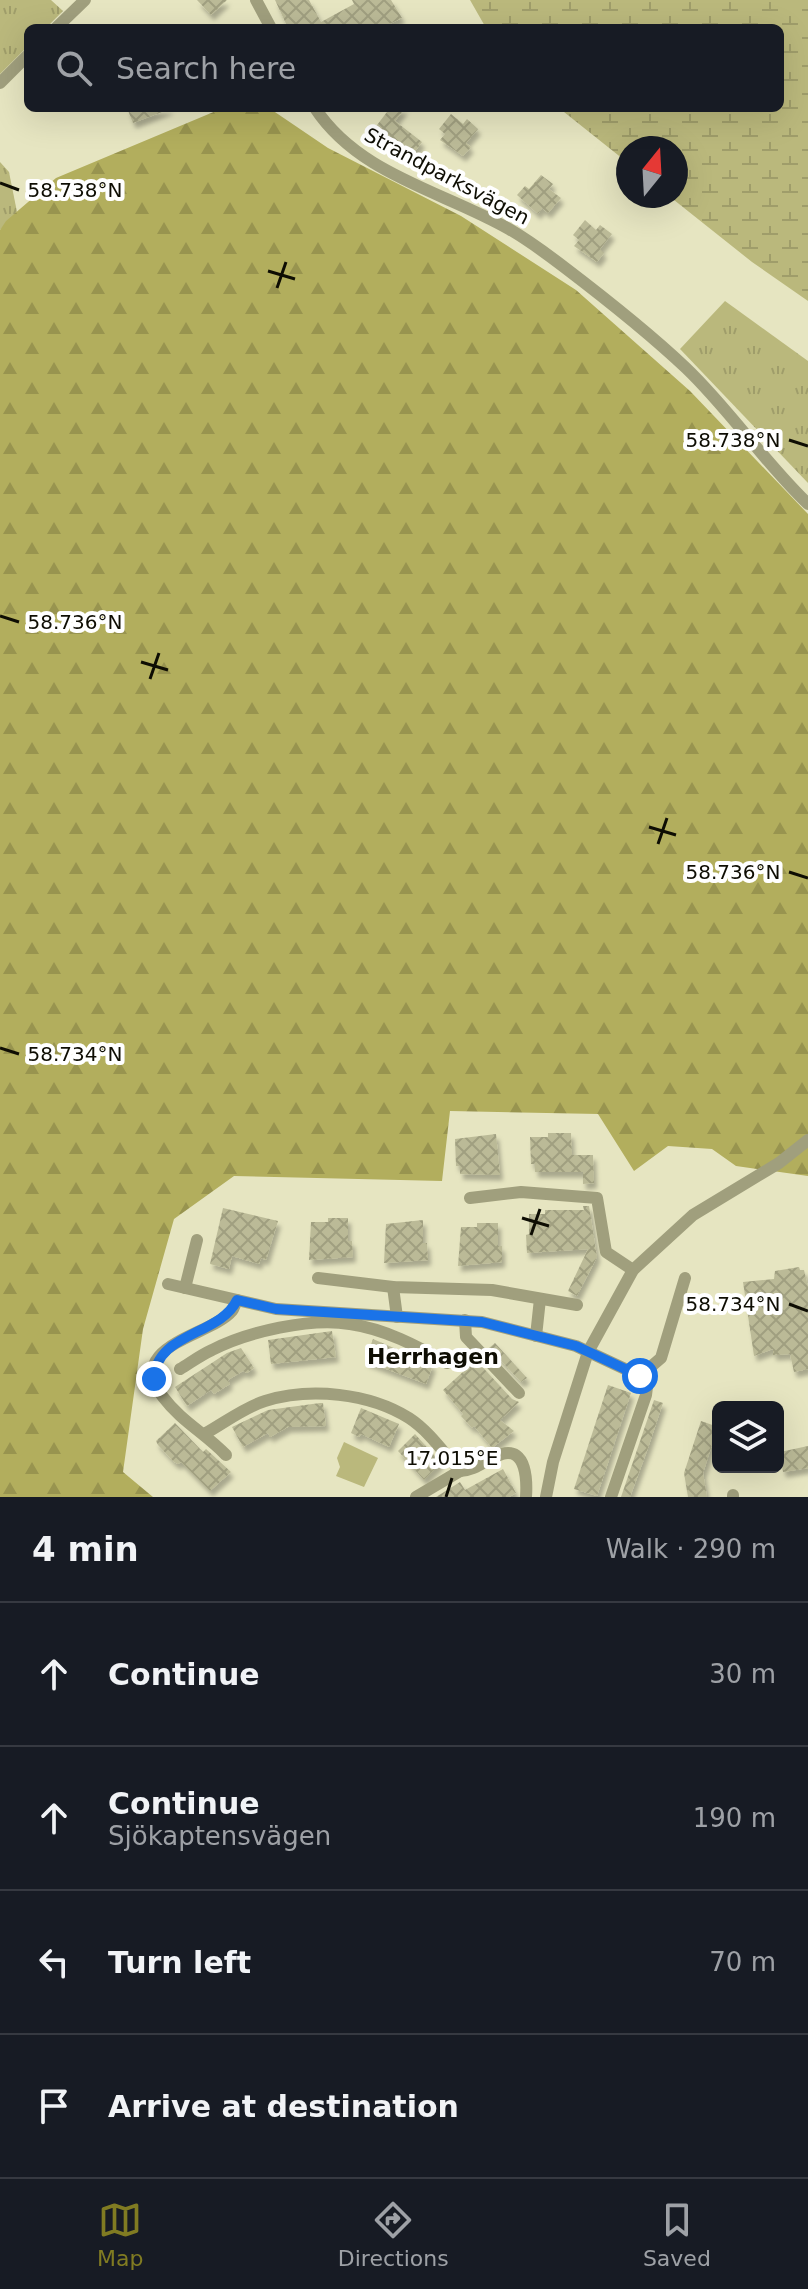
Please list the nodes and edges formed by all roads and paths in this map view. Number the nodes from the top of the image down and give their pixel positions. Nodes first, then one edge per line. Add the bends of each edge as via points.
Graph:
1 (61, 0) edge
2 (85, 0) edge
3 (256, 0) edge
4 (72, 11) junction
5 (60, 24) edge
6 (269, 24) edge
7 (24, 59) edge
8 (0, 83) edge
9 (318, 112) edge
10 (808, 504) edge
11 (808, 1140) edge
12 (470, 1198) dead end
13 (197, 1240) dead end
14 (633, 1270) junction
15 (318, 1278) dead end
16 (685, 1278) dead end
17 (168, 1284) dead end
18 (393, 1287) junction
19 (185, 1288) junction
20 (540, 1299) junction
21 (237, 1300) junction
22 (577, 1305) dead end
23 (397, 1317) junction
24 (465, 1320) junction
25 (348, 1322) junction
26 (536, 1336) junction
27 (588, 1352) junction
28 (447, 1363) dead end
29 (180, 1369) dead end
30 (640, 1376) junction
31 (519, 1393) dead end
32 (206, 1433) junction
33 (226, 1455) dead end
34 (460, 1471) junction
35 (416, 1497) edge
36 (526, 1497) edge
37 (546, 1497) edge
38 (611, 1497) edge

1 - 4 street
2 - 4 street
3 - 6 street
4 - 5 street
7 - 8 street
9 - 10 street, Strandparksvägen via 352,151 508,229 623,312 688,370
11 - 14 street via 693,1215
12 - 14 street via 521,1192 597,1198 606,1252
13 - 19 street
14 - 27 street
15 - 18 street
16 - 30 street via 661,1358
17 - 19 street
18 - 20 street via 492,1290
18 - 23 street
19 - 21 street
20 - 22 street
20 - 26 street
21 - 25 street
21 - 32 street via 231,1312 169,1347 154,1367 161,1395 187,1423
23 - 24 street
23 - 25 street
24 - 26 street
24 - 31 street via 466,1337
25 - 28 street via 422,1348
25 - 29 street via 259,1333 213,1349
26 - 27 street
27 - 30 street
27 - 37 street
30 - 38 street via 646,1395
32 - 33 street
32 - 34 street via 264,1401 335,1393 407,1417
34 - 35 street
34 - 36 street via 513,1454 527,1475

